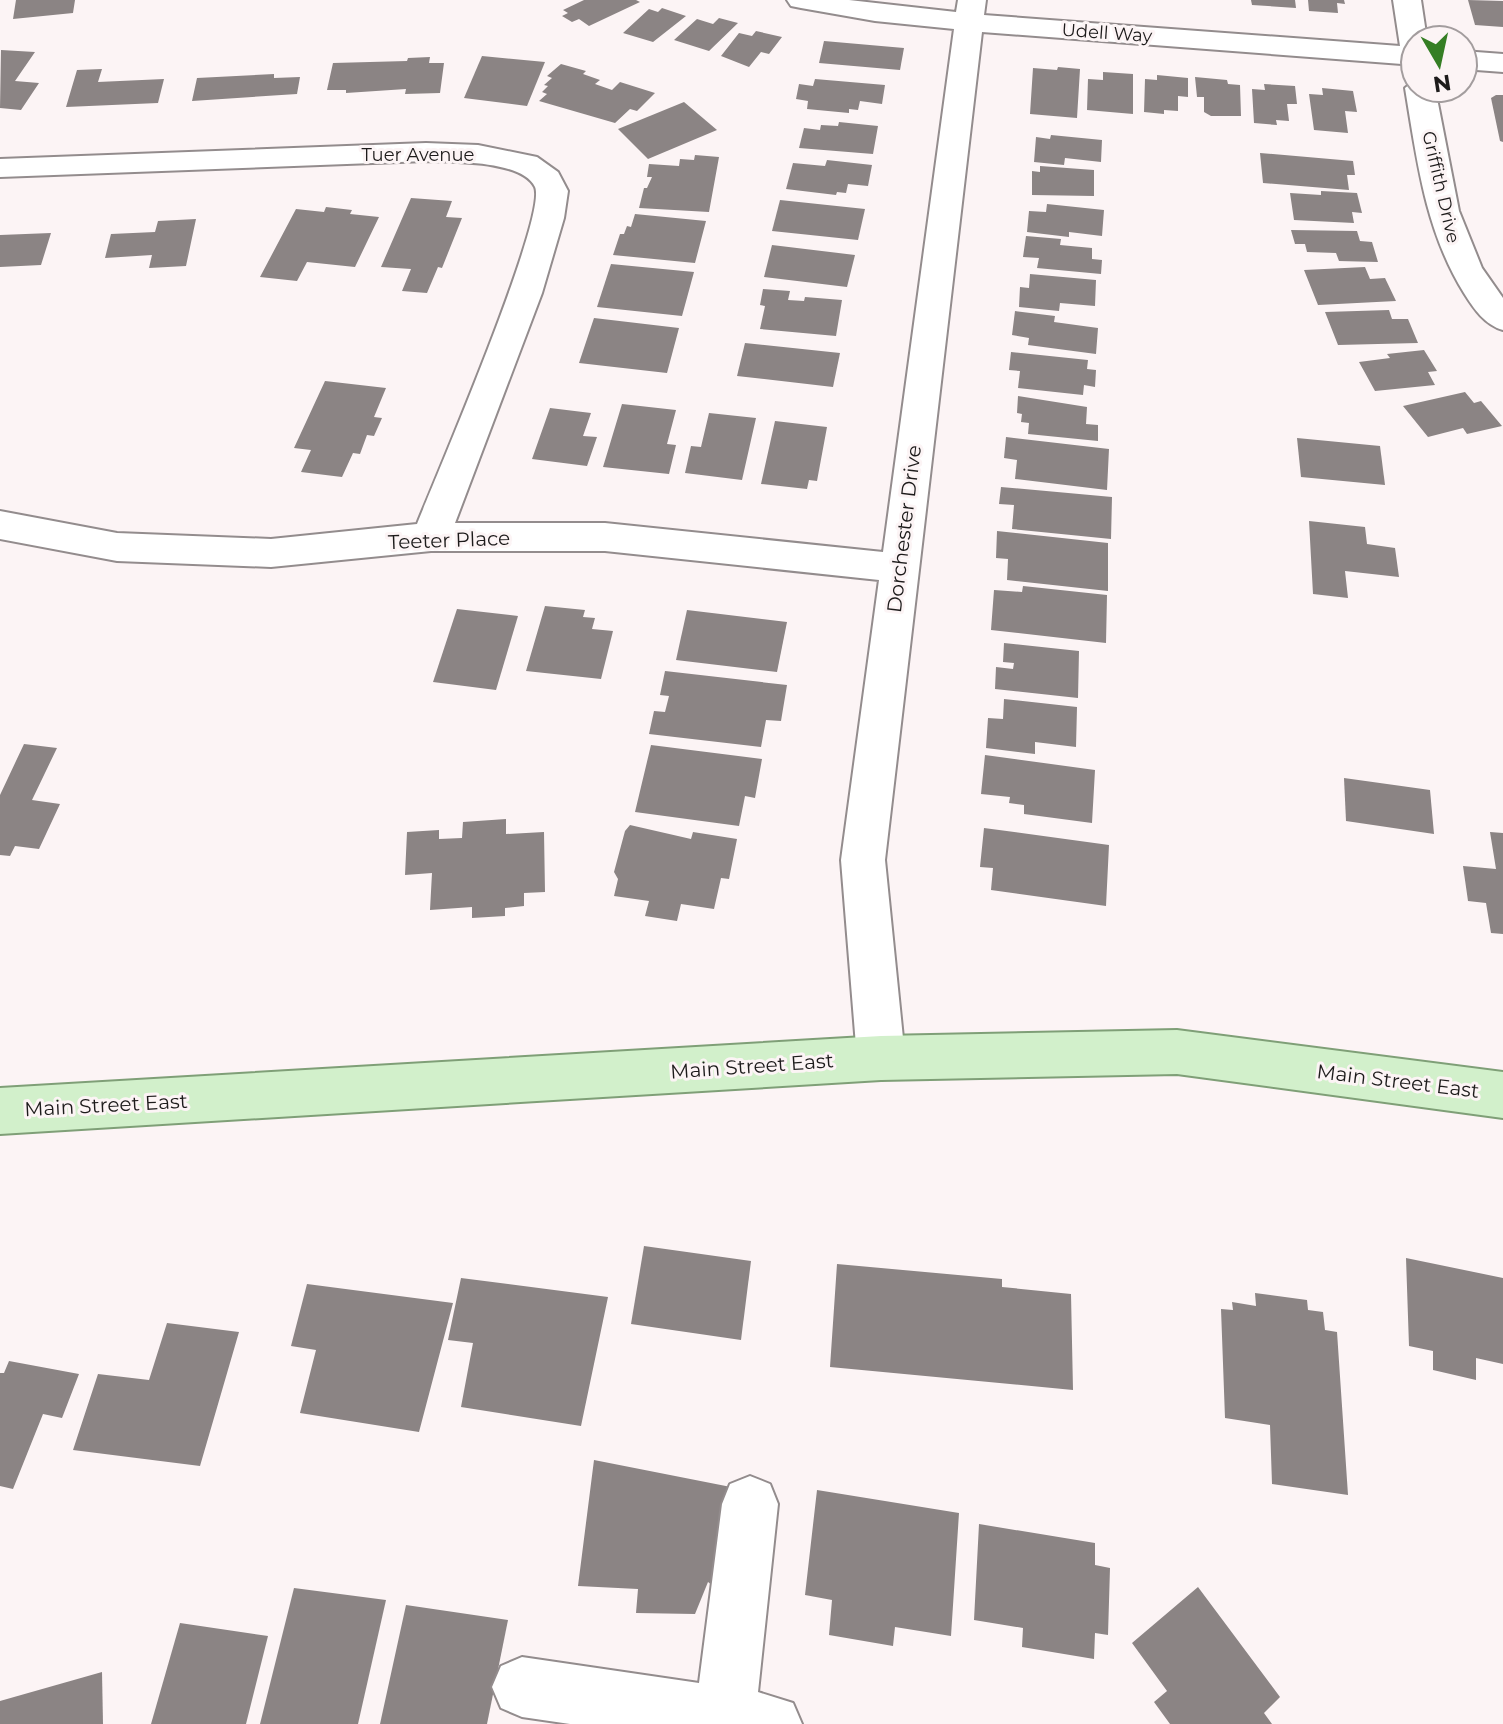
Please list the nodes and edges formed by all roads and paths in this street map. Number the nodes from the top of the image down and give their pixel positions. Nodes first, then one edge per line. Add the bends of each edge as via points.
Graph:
1 (801, 0) edge
2 (1407, 0) edge
3 (970, 11) edge
4 (1410, 24) edge
5 (1399, 53) edge
6 (1479, 61) edge
7 (1503, 63) edge
8 (1423, 104) edge
9 (0, 168) edge
10 (1503, 319) edge
11 (0, 525) edge
12 (431, 537) junction
13 (899, 568) junction
14 (881, 1058) junction
15 (1503, 1095) edge
16 (0, 1111) edge
17 (750, 1504) dead end
18 (522, 1687) dead end
19 (748, 1720) edge

1 - 3 street, Udell Way via 875,13
2 - 4 street
3 - 5 street, Udell Way
3 - 13 street, Dorchester Drive
6 - 7 street
8 - 10 street, Griffith Drive via 1457,258
9 - 12 street, Tuer Avenue via 426,152 478,154 526,164 547,179 552,191 548,218 525,293
11 - 12 street, Teeter Place via 117,547 271,553
12 - 13 street, Teeter Place via 605,537
13 - 14 street, Dorchester Drive via 863,860
14 - 15 main road, Main Street East via 1177,1052
14 - 16 main road, Main Street East
17 - 19 street
18 - 19 street

